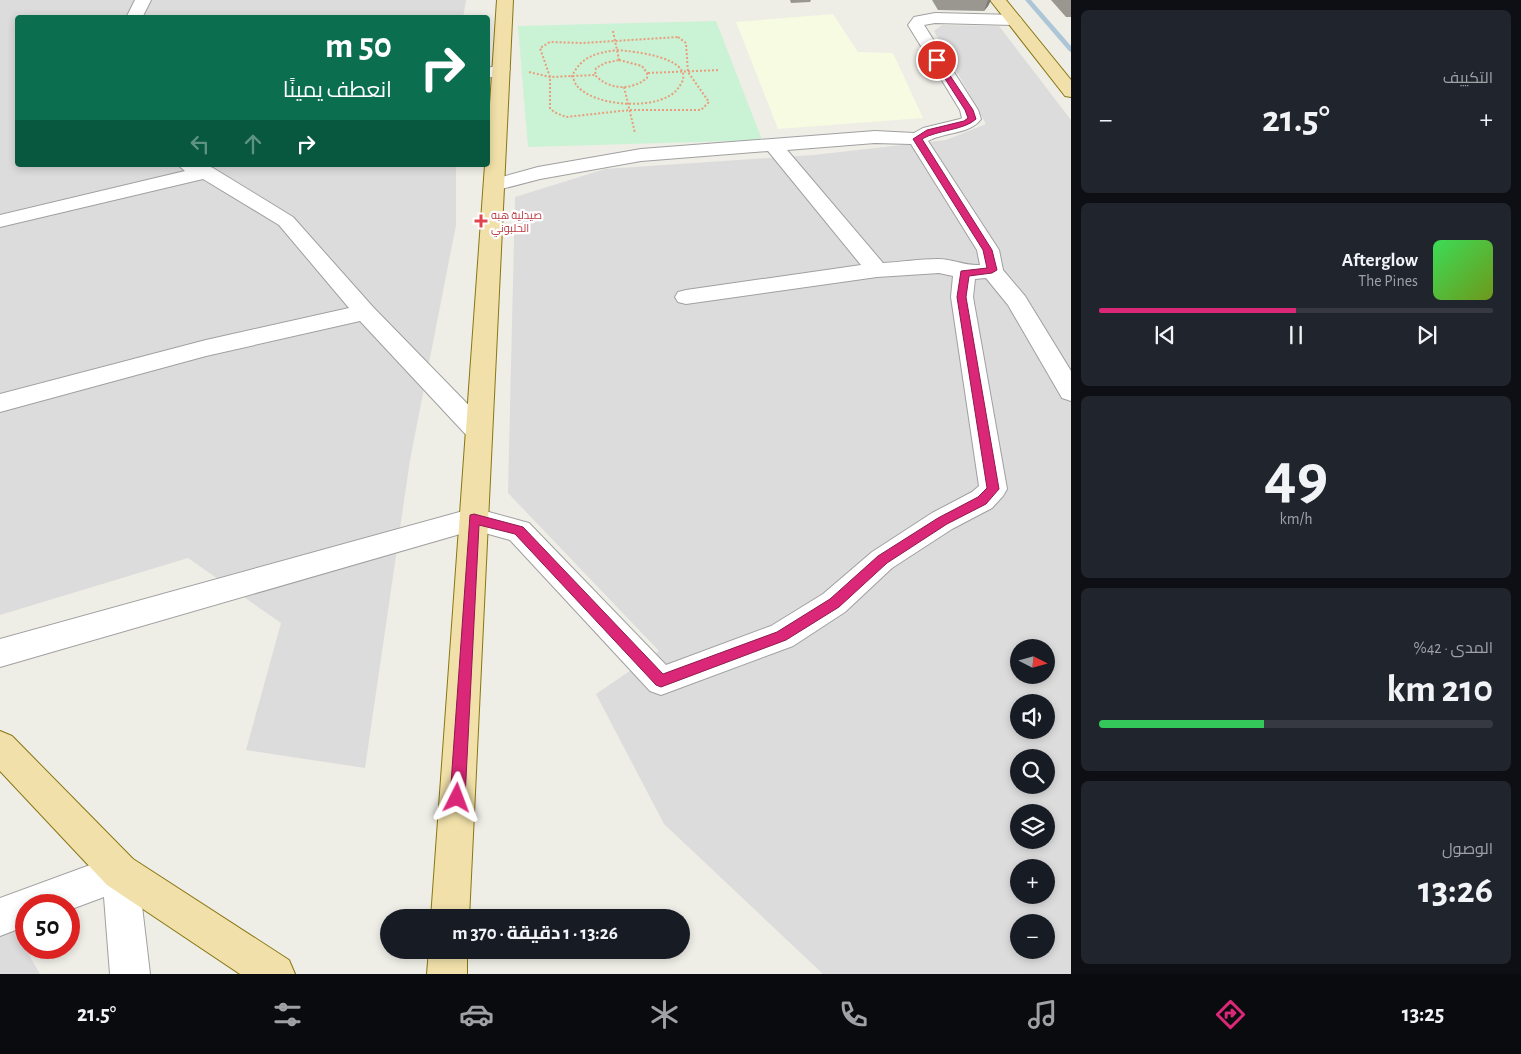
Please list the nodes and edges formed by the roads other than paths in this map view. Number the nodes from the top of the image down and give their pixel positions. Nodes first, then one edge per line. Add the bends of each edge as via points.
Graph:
1 (143, 0) edge
2 (505, 0) edge
3 (998, 0) edge
4 (136, 15) edge
5 (1014, 20) junction
6 (494, 71) edge
7 (1071, 92) edge
8 (917, 139) junction
9 (773, 145) junction
10 (197, 168) edge
11 (494, 186) junction
12 (0, 221) edge
13 (877, 270) junction
14 (992, 270) junction
15 (964, 273) junction
16 (686, 297) dead end
17 (364, 312) junction
18 (1068, 380) edge
19 (0, 402) edge
20 (480, 432) junction
21 (474, 518) junction
22 (0, 654) edge
23 (0, 747) edge
24 (120, 872) junction
25 (61, 894) edge
26 (451, 909) edge
27 (15, 911) edge
28 (0, 916) edge
29 (448, 959) edge
30 (130, 974) edge
31 (275, 974) edge
32 (447, 974) edge

1 - 4 street
2 - 6 main road
3 - 5 main road
5 - 7 main road
5 - 8 street via 920,20 916,25 972,119
6 - 11 main road
8 - 9 street via 875,136
8 - 14 street via 988,250
9 - 11 street via 641,155 538,174
9 - 13 street
10 - 12 street
10 - 17 street via 286,220
11 - 20 main road
13 - 15 street via 939,266
13 - 16 street
14 - 15 street
14 - 18 street
15 - 21 street via 962,297 993,489 982,500 942,521 882,560 834,603 782,636 661,681 519,531
17 - 19 street via 206,348
17 - 20 street
20 - 21 main road
21 - 22 street
21 - 26 main road
23 - 24 main road
24 - 25 street
24 - 30 street
24 - 31 main road
27 - 28 street
29 - 32 main road

